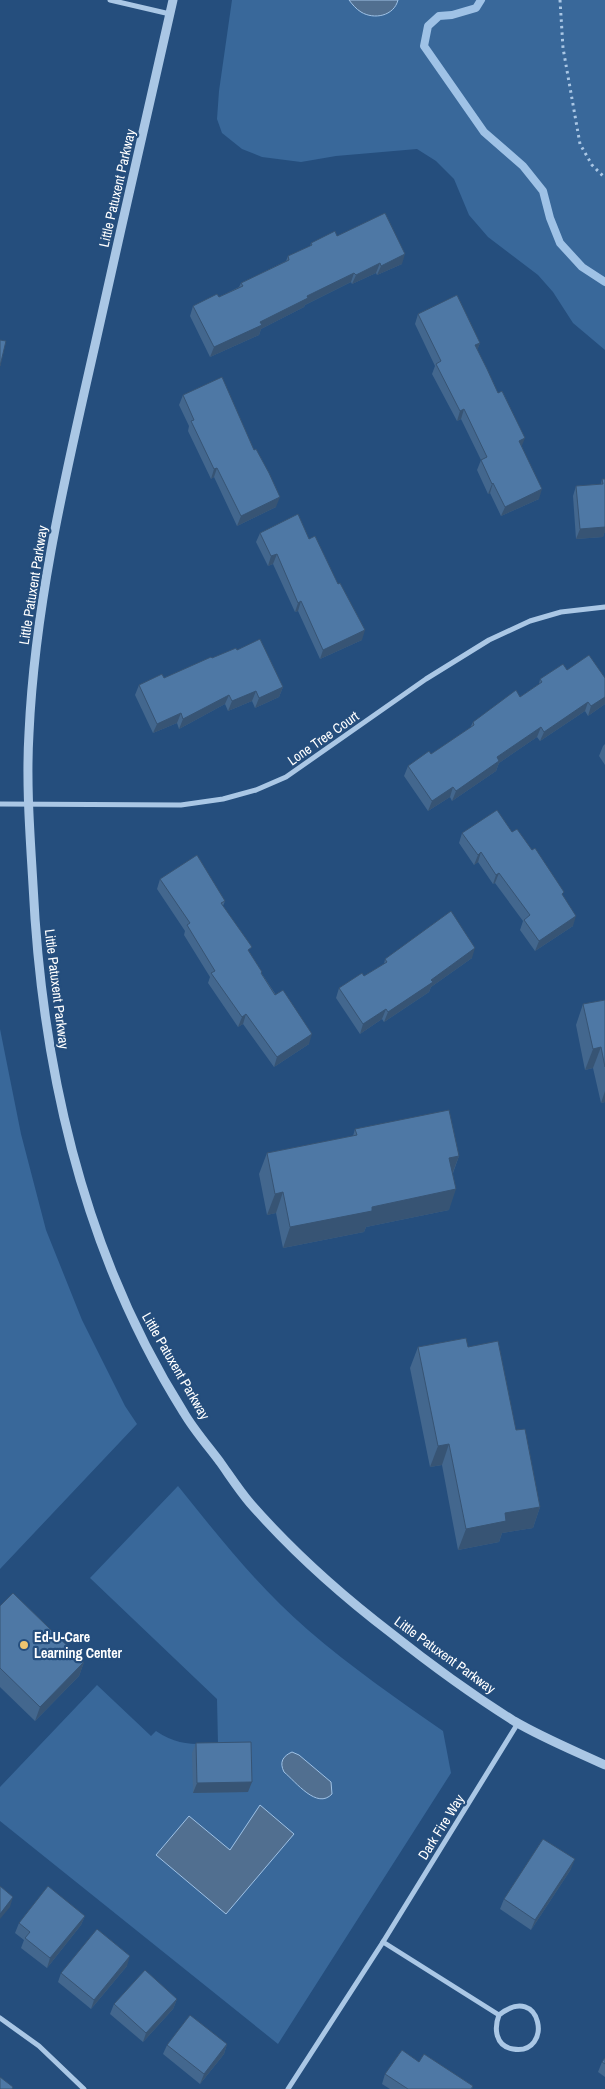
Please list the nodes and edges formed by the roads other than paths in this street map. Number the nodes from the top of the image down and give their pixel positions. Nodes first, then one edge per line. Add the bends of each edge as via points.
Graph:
1 (110, 0) edge
2 (174, 0) edge
3 (170, 14) junction
4 (605, 607) edge
5 (0, 804) edge
6 (29, 804) junction
7 (518, 1723) junction
8 (605, 1765) edge
9 (383, 1942) junction
10 (499, 2015) junction
11 (0, 2018) edge
12 (84, 2089) edge
13 (288, 2089) edge

1 - 3 street
2 - 3 street, Little Patuxent Parkway
3 - 6 street, Little Patuxent Parkway via 71,450 50,559 36,649 29,734
4 - 6 street, Lone Tree Court via 561,612 530,621 489,640 434,674 286,777 256,790 223,799 181,804
5 - 6 street, Lone Tree Court
6 - 7 street, Little Patuxent Parkway via 36,936 45,1021 58,1090 88,1211 114,1280 146,1348 186,1417 248,1501 298,1554 350,1602 434,1668
7 - 8 street, Little Patuxent Parkway
7 - 9 street, Dark Fire Way
9 - 10 street
9 - 13 street, Dark Fire Way
10 - 10 street via 495,2025 501,2043 518,2050 536,2040 540,2029 536,2016 530,2010 515,2006
11 - 12 street via 39,2046

